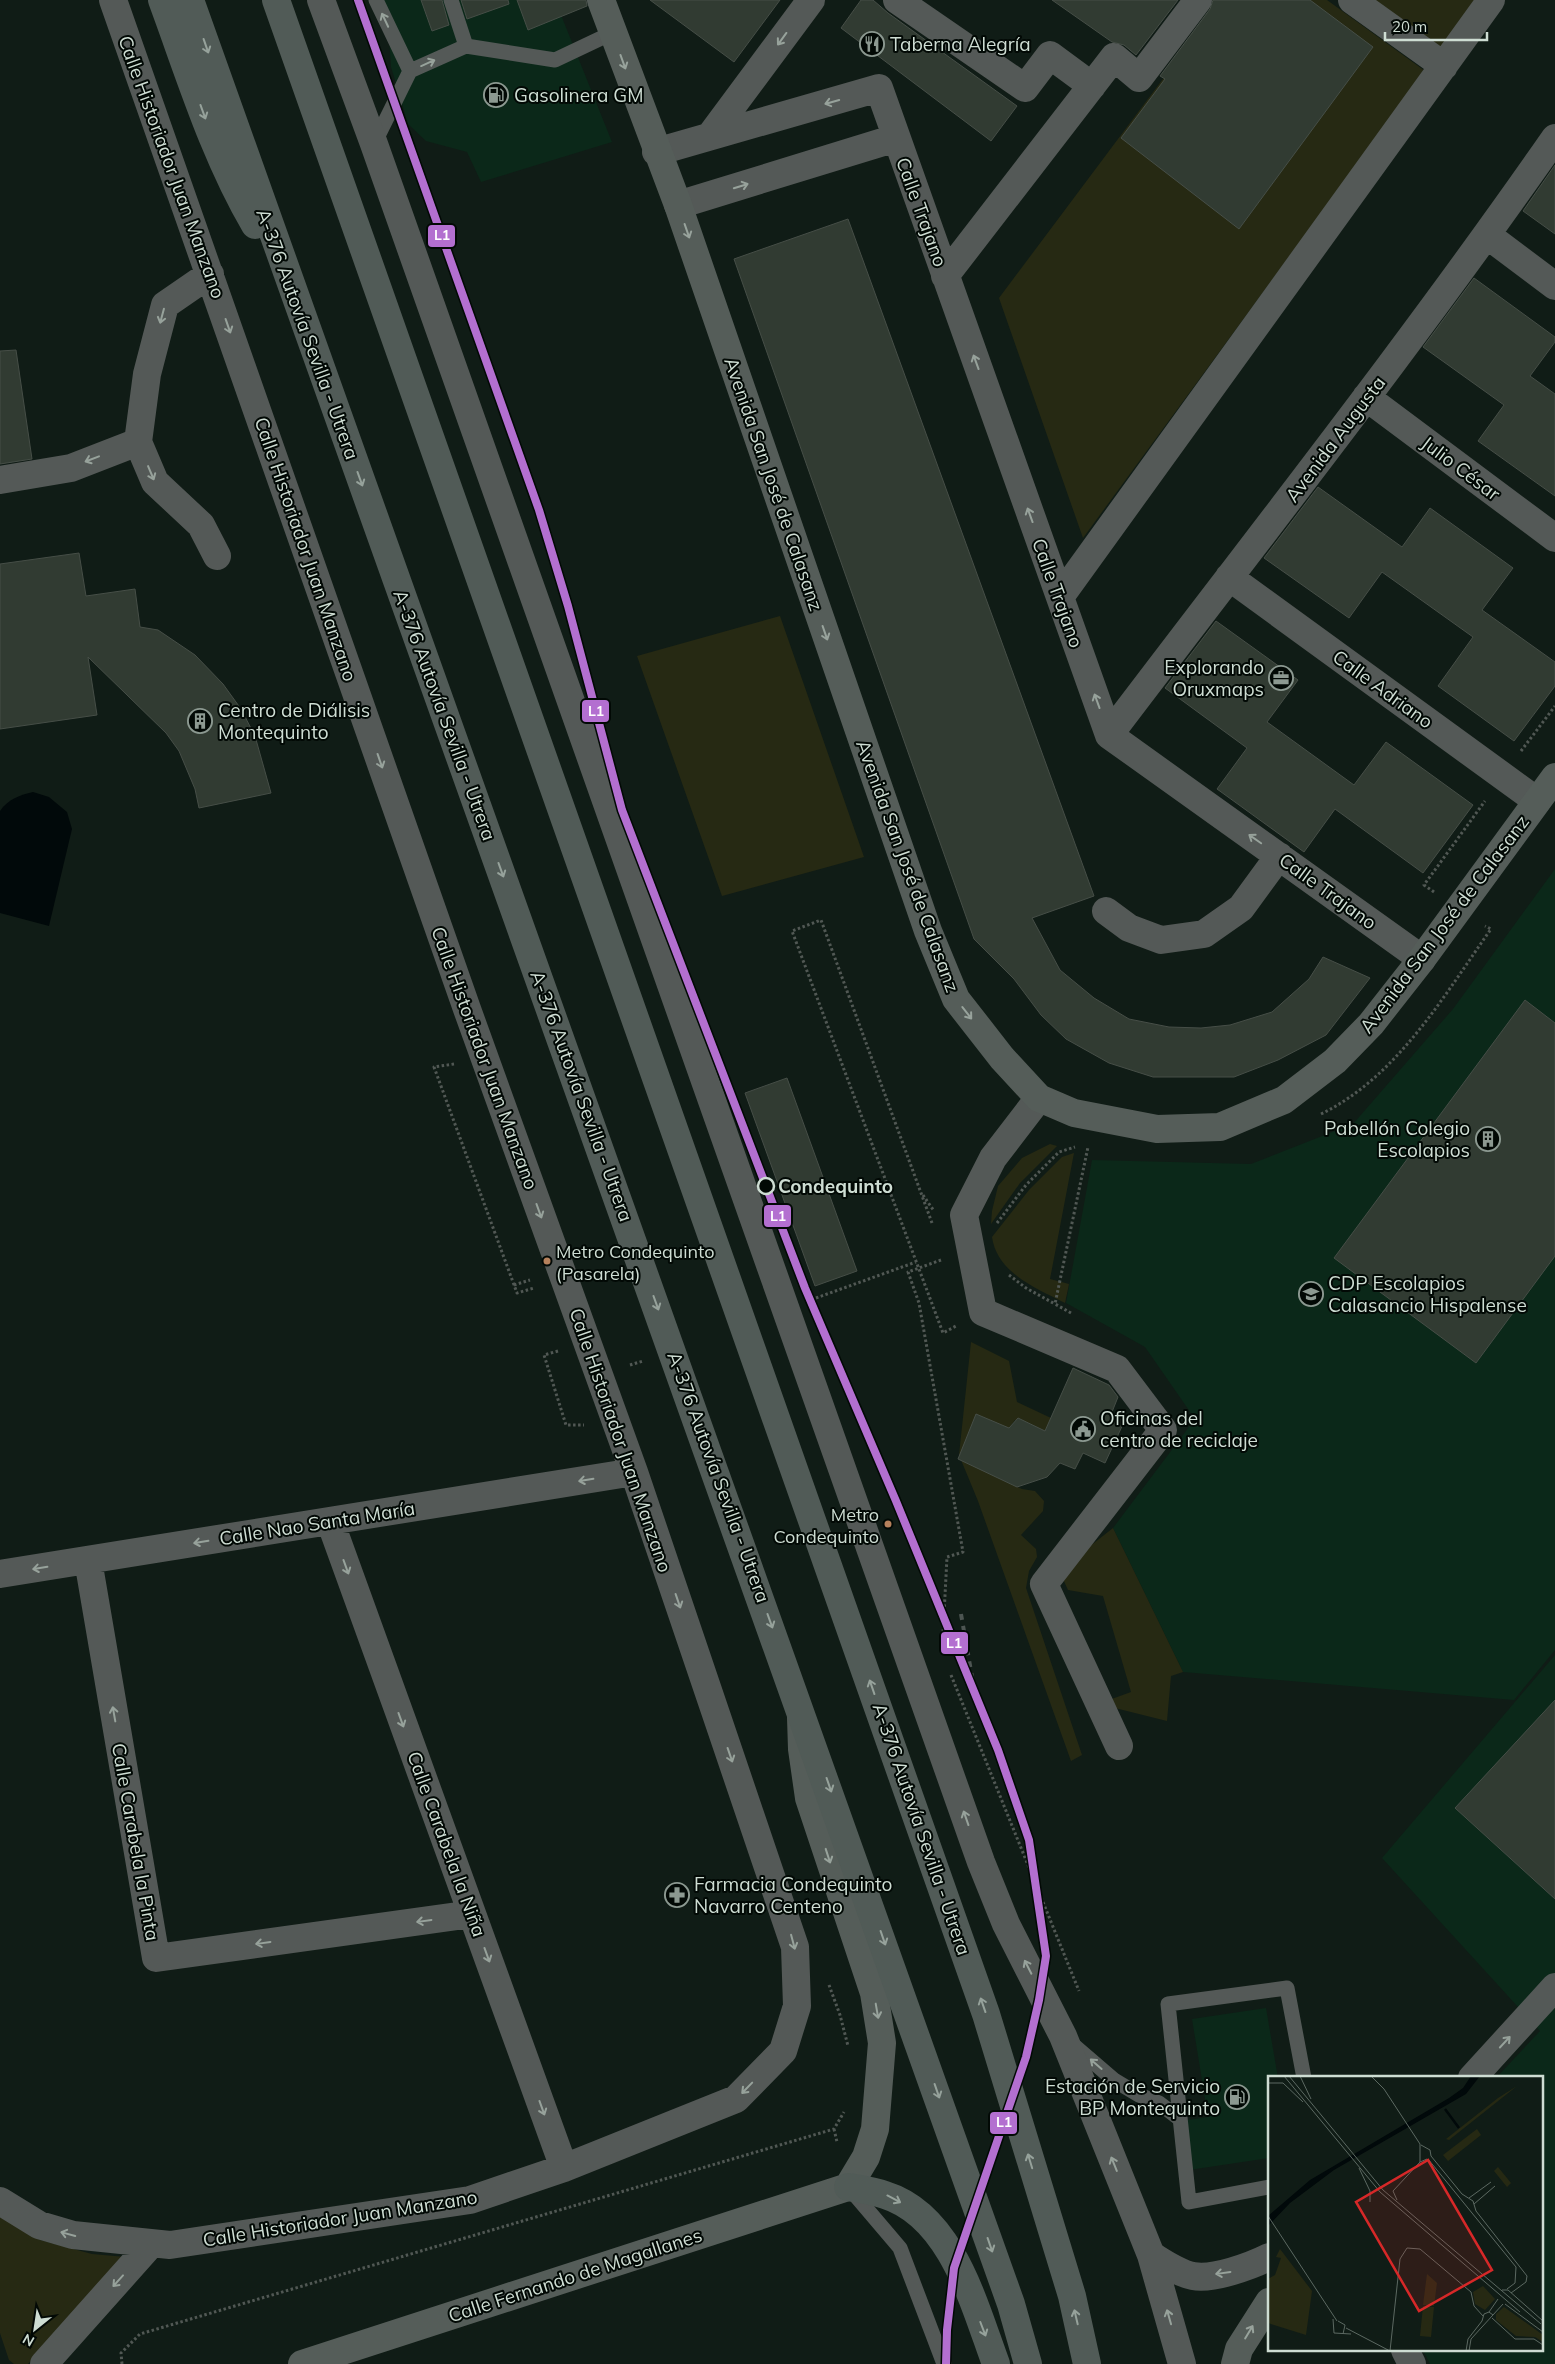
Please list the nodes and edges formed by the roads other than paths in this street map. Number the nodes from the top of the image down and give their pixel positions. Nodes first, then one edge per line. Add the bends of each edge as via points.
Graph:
1 (113, 0) edge
2 (162, 0) edge
3 (190, 0) edge
4 (276, 0) edge
5 (321, 0) edge
6 (376, 0) edge
7 (451, 0) edge
8 (601, 0) edge
9 (811, 0) edge
10 (897, 0) edge
11 (1198, 0) edge
12 (1352, 0) edge
13 (1492, 0) edge
14 (612, 33) junction
15 (466, 46) junction
16 (1444, 66) junction
17 (410, 71) junction
18 (1092, 86) junction
19 (710, 136) junction
20 (896, 138) junction
21 (1555, 138) edge
22 (374, 144) junction
23 (656, 152) junction
24 (678, 206) junction
25 (1487, 235) junction
26 (210, 274) junction
27 (945, 276) junction
28 (290, 284) junction
29 (1555, 286) edge
30 (1366, 397) junction
31 (138, 442) junction
32 (0, 480) edge
33 (1555, 538) edge
34 (217, 556) dead end
35 (1229, 577) junction
36 (1060, 597) junction
37 (1109, 735) junction
38 (1555, 776) edge
39 (1536, 801) junction
40 (1279, 856) junction
41 (1106, 911) dead end
42 (1422, 959) junction
43 (1039, 1098) junction
44 (634, 1472) junction
45 (330, 1521) junction
46 (88, 1560) junction
47 (0, 1574) edge
48 (801, 1706) junction
49 (1119, 1746) dead end
50 (472, 1914) junction
51 (1555, 1987) edge
52 (1064, 2036) junction
53 (1304, 2076) edge
54 (1474, 2076) edge
55 (1180, 2119) junction
56 (564, 2168) junction
57 (848, 2186) junction
58 (1268, 2186) edge
59 (0, 2202) edge
60 (151, 2244) junction
61 (1151, 2255) junction
62 (1268, 2256) edge
63 (1268, 2304) edge
64 (1406, 2352) edge
65 (44, 2364) edge
66 (302, 2364) edge
67 (944, 2364) edge
68 (996, 2364) edge
69 (1028, 2364) edge
70 (1088, 2364) edge
71 (1182, 2364) edge
72 (1235, 2364) edge
73 (1412, 2364) edge

1 - 26 street, Calle Historiador Juan Manzano
2 -> 28 main road via 226,171
3 -> 28 main road, A-376 Autovía Sevilla - Utrera
70 -> 4 main road, A-376 Autovía Sevilla - Utrera via 1072,2296 986,2014
5 - 22 street
17 -> 6 lane
7 - 15 lane
8 - 14 street, Avenida San José de Calasanz
9 -> 19 street
10 - 18 street via 1025,88 1050,55
11 - 18 street via 1139,78 1114,58
12 - 16 street
13 - 16 street
14 - 15 lane via 555,60
14 -> 23 street, Avenida San José de Calasanz
17 -> 15 lane
16 - 36 street
17 - 22 lane
18 - 27 street
20 -> 19 street, Calle Trajano via 878,88
19 - 23 street
24 -> 20 street
20 - 27 street, Calle Trajano
21 - 25 street, Avenida Augusta
52 -> 22 street via 1006,1924 981,1862
23 - 24 street, Avenida San José de Calasanz
24 -> 43 street, Avenida San José de Calasanz via 928,931 956,999 1002,1058
25 - 29 street
25 - 30 street, Avenida Augusta
26 -> 31 street via 165,305 147,374
26 -> 44 street, Calle Historiador Juan Manzano via 467,1009
36 -> 27 street, Calle Trajano
28 -> 48 main road, A-376 Autovía Sevilla - Utrera
30 - 33 street, Julio César
30 - 35 street, Avenida Augusta
31 -> 32 street via 71,468
31 -> 34 street via 155,482 202,525
35 - 37 street, Avenida Augusta
35 - 39 street, Calle Adriano
37 -> 36 street, Calle Trajano
40 -> 37 street, Calle Trajano
38 - 39 street, Avenida San José de Calasanz
39 - 42 street, Avenida San José de Calasanz
40 - 41 street via 1242,908 1204,934 1161,940 1129,928
40 - 42 street, Calle Trajano
42 - 43 street, Avenida San José de Calasanz via 1371,1024 1334,1061 1284,1100 1220,1127 1157,1129 1074,1113
43 - 49 street via 993,1158 964,1215 983,1312 1117,1369 1162,1430 1044,1584
44 -> 45 street, Calle Nao Santa María
44 -> 56 street, Calle Historiador Juan Manzano via 697,1639 795,1947 797,2006 783,2051 736,2099
45 -> 46 street, Calle Nao Santa María
45 -> 50 street, Calle Carabela la Niña
46 -> 47 street, Calle Nao Santa María
50 -> 46 street, Calle Carabela la Pinta via 156,1958
48 -> 57 street via 802,1749 809,1798 874,1993 882,2043 875,2129 866,2158
48 -> 69 main road, A-376 Autovía Sevilla - Utrera via 1008,2294
50 -> 56 street, Calle Carabela la Niña
54 -> 51 street
55 -> 52 lane via 1158,2103 1114,2080
61 -> 52 street
53 - 55 lane via 1287,1988 1168,2004
55 - 58 lane via 1188,2202
56 - 60 street, Calle Historiador Juan Manzano via 470,2200 170,2245
57 - 66 street, Calle Fernando de Magallanes
57 - 67 lane via 900,2248
57 -> 68 main road via 886,2195 913,2209 934,2227 950,2249
60 -> 59 street, Calle Historiador Juan Manzano via 73,2235 39,2225
60 -> 65 street
62 -> 61 street via 1231,2272 1194,2276 1176,2270
71 -> 61 street
72 -> 63 street via 1239,2349
64 - 73 street

